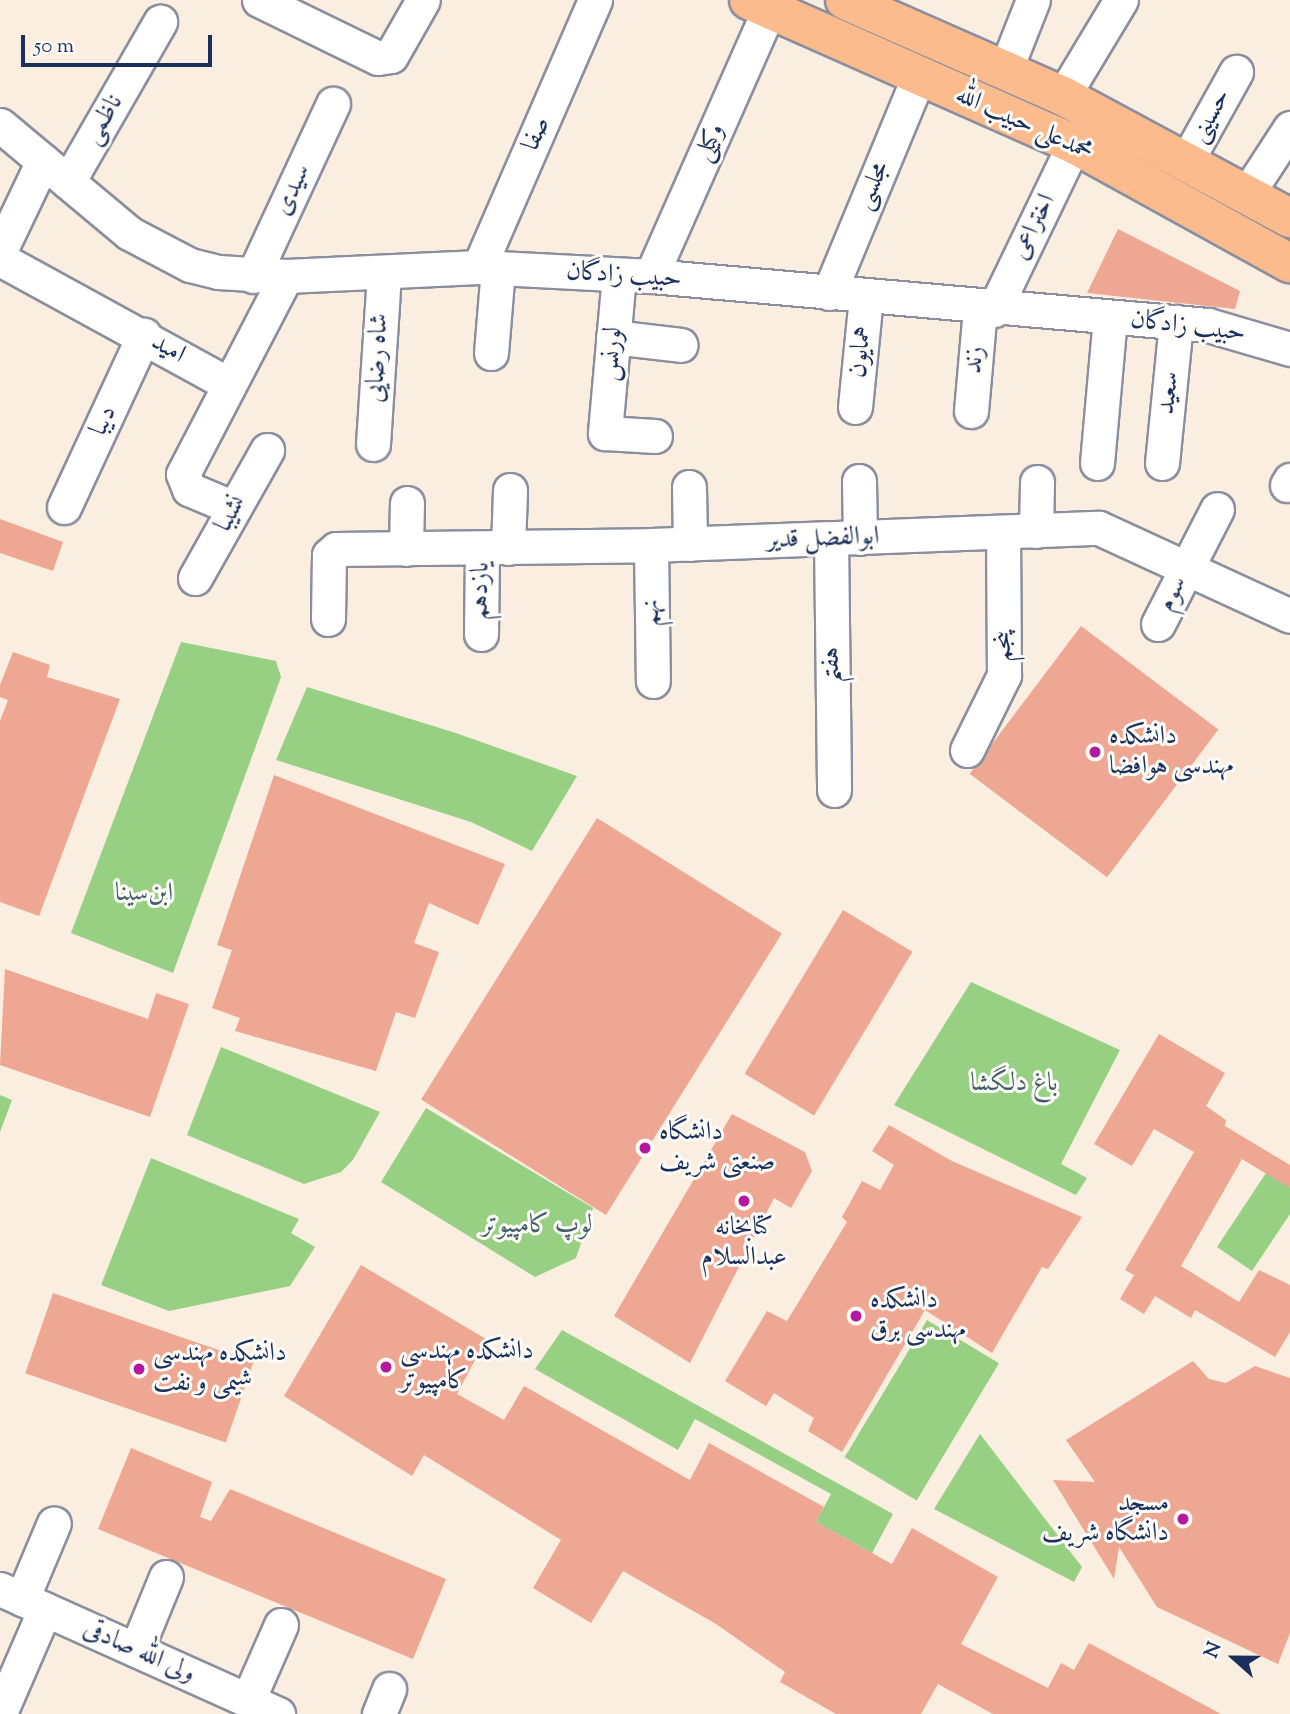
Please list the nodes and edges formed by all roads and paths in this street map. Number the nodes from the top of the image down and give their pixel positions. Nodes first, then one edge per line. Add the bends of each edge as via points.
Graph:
1 (260, 0) edge
2 (423, 0) edge
3 (595, 0) edge
4 (845, 0) edge
5 (1032, 0) edge
6 (1121, 0) edge
7 (759, 5) edge
8 (160, 22) dead end
9 (1005, 71) junction
10 (1236, 72) dead end
11 (918, 78) junction
12 (1063, 96) junction
13 (334, 104) dead end
14 (0, 125) edge
15 (1290, 128) edge
16 (1074, 144) junction
17 (1187, 160) junction
18 (56, 172) junction
19 (1247, 194) junction
20 (1290, 218) edge
21 (0, 251) edge
22 (0, 259) edge
23 (1290, 264) edge
24 (489, 268) junction
25 (384, 272) junction
26 (253, 276) junction
27 (286, 276) junction
28 (635, 276) junction
29 (829, 293) junction
30 (866, 297) junction
31 (987, 309) junction
32 (1110, 318) junction
33 (1176, 322) junction
34 (144, 335) junction
35 (613, 337) junction
36 (681, 345) dead end
37 (1288, 345) edge
38 (491, 353) dead end
39 (228, 384) junction
40 (855, 407) dead end
41 (971, 411) dead end
42 (655, 436) dead end
43 (373, 444) dead end
44 (267, 450) dead end
45 (1097, 463) dead end
46 (1162, 463) dead end
47 (859, 481) dead end
48 (1037, 482) dead end
49 (689, 487) dead end
50 (510, 490) dead end
51 (407, 503) dead end
52 (64, 507) dead end
53 (234, 508) junction
54 (1217, 509) dead end
55 (1037, 531) junction
56 (1003, 533) junction
57 (845, 539) junction
58 (690, 544) junction
59 (652, 545) junction
60 (495, 548) junction
61 (406, 549) junction
62 (1188, 565) junction
63 (195, 578) dead end
64 (1290, 616) edge
65 (328, 619) dead end
66 (1158, 624) dead end
67 (481, 635) dead end
68 (653, 681) dead end
69 (967, 750) dead end
70 (834, 790) dead end
71 (54, 1523) dead end
72 (166, 1577) dead end
73 (23, 1599) edge
74 (281, 1625) dead end
75 (136, 1650) junction
76 (263, 1709) edge
77 (0, 1713) edge

1 - 2 street via 377,58 391,56
3 - 24 street, صفا
4 - 9 main road, محمدعلی حبیب الله
5 - 9 street
6 - 12 street
7 - 11 main road, محمدعلی حبیب الله
7 - 28 street, وکیلی
8 - 18 street, ناظمی
9 - 12 main road, محمدعلی حبیب الله
10 - 17 street, حسینی
11 - 16 main road, محمدعلی حبیب الله
11 - 29 street, مجلسی
12 - 17 main road, محمدعلی حبیب الله
13 - 26 street, سیدی
14 - 18 street, حبیب زادگان
15 - 19 street
16 - 23 main road, محمدعلی حبیب الله
16 - 31 street, اختراعی
17 - 19 main road, محمدعلی حبیب الله
18 - 21 street, ناظمی
18 - 26 street, حبیب زادگان via 130,233 190,265
19 - 20 main road, محمدعلی حبیب الله
22 - 34 street, امید
24 - 25 street, حبیب زادگان
24 - 28 street, حبیب زادگان
24 - 38 street, صفا
25 - 27 street, حبیب زادگان
25 - 43 street, شاه رضایی
26 - 27 street, حبیب زادگان
27 - 39 street
28 - 29 street, حبیب زادگان
28 - 35 street, لورنس
29 - 30 street, حبیب زادگان
30 - 31 street, حبیب زادگان
30 - 40 street, همایون
31 - 32 street, حبیب زادگان
31 - 41 street, زند
32 - 33 street, حبیب زادگان
32 - 45 street
33 - 37 street, حبیب زادگان via 1240,331
33 - 46 street, سعید
34 - 39 street, امید
34 - 52 street, دیبا
35 - 36 street
35 - 42 street, لورنس via 605,433
39 - 53 street, نشیبا via 183,474 189,489
44 - 53 street, نشیبا
47 - 57 street, هفتم
48 - 55 street
49 - 58 street
50 - 60 street, یازدهم
51 - 61 street
53 - 63 street, نشیبا
54 - 62 street, سوم
55 - 56 street, ابوالفضل قدیر
55 - 62 street, ابوالفضل قدیر via 1110,530
56 - 57 street, ابوالفضل قدیر
56 - 69 street, پنجم via 1003,675
57 - 58 street, ابوالفضل قدیر
57 - 70 street, هفتم
58 - 59 street, ابوالفضل قدیر
59 - 60 street, ابوالفضل قدیر
59 - 68 street, نهم
60 - 61 street, ابوالفضل قدیر
60 - 67 street, یازدهم
61 - 65 street, ابوالفضل قدیر via 336,549 329,555
62 - 64 street, ابوالفضل قدیر
62 - 66 street, سوم
71 - 73 street
72 - 75 street
73 - 75 street, ولی الله صادقی
73 - 77 street
74 - 76 street
75 - 76 street, ولی الله صادقی

